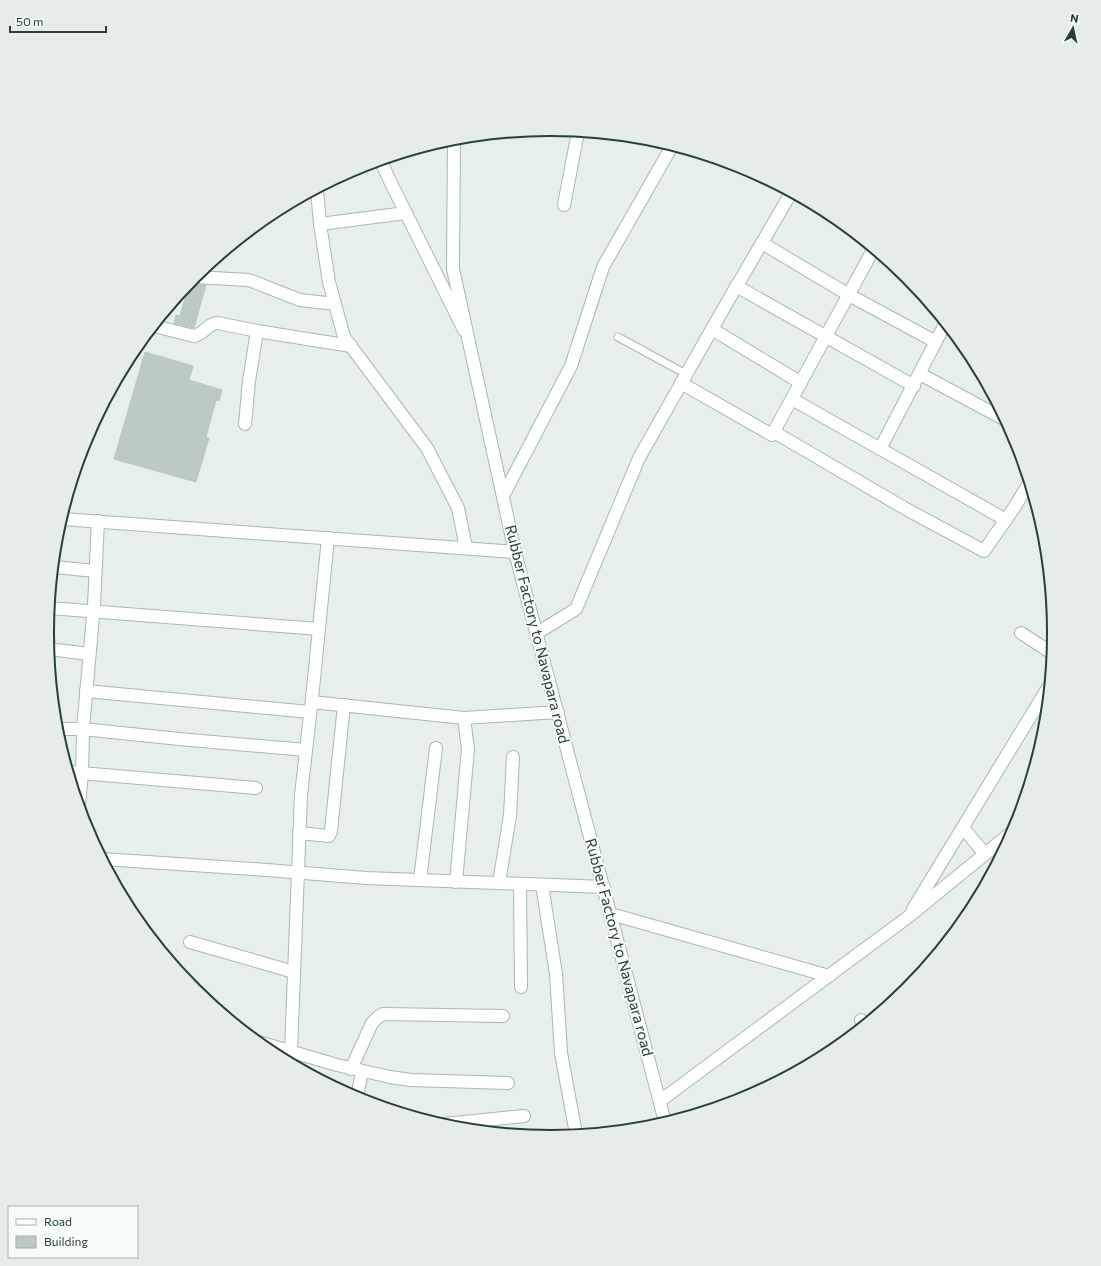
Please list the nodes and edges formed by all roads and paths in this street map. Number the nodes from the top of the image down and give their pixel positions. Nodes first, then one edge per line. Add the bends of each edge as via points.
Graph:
1 (577, 138) edge
2 (454, 146) edge
3 (669, 151) edge
4 (383, 166) edge
5 (317, 195) edge
6 (788, 197) edge
7 (564, 205) dead end
8 (406, 213) junction
9 (320, 224) junction
10 (762, 242) junction
11 (871, 255) edge
12 (204, 278) edge
13 (736, 286) junction
14 (849, 295) junction
15 (335, 304) junction
16 (160, 327) edge
17 (712, 329) junction
18 (942, 329) edge
19 (257, 331) junction
20 (468, 337) junction
21 (618, 337) dead end
22 (826, 337) junction
23 (936, 342) junction
24 (352, 346) junction
25 (920, 374) junction
26 (684, 379) junction
27 (801, 383) junction
28 (914, 386) junction
29 (792, 400) junction
30 (997, 415) edge
31 (245, 424) dead end
32 (774, 432) junction
33 (880, 449) junction
34 (1026, 489) edge
35 (503, 496) junction
36 (68, 519) edge
37 (1006, 520) junction
38 (98, 521) junction
39 (328, 538) junction
40 (466, 548) junction
41 (515, 552) junction
42 (58, 567) edge
43 (95, 571) junction
44 (55, 608) edge
45 (93, 612) junction
46 (319, 629) junction
47 (1022, 633) dead end
48 (537, 634) junction
49 (1046, 649) edge
50 (55, 650) edge
51 (89, 654) junction
52 (86, 691) junction
53 (1043, 695) edge
54 (344, 706) junction
55 (311, 707) junction
56 (558, 712) junction
57 (464, 718) junction
58 (64, 729) edge
59 (83, 729) junction
60 (436, 748) dead end
61 (306, 750) junction
62 (513, 757) dead end
63 (74, 773) edge
64 (82, 774) junction
65 (256, 788) dead end
66 (80, 793) edge
67 (962, 828) junction
68 (299, 833) junction
69 (1001, 841) edge
70 (985, 854) junction
71 (109, 859) edge
72 (298, 873) junction
73 (420, 880) junction
74 (456, 882) junction
75 (500, 883) junction
76 (520, 884) junction
77 (542, 885) junction
78 (604, 887) junction
79 (611, 914) junction
80 (908, 917) junction
81 (190, 942) dead end
82 (294, 972) junction
83 (829, 976) junction
84 (521, 987) dead end
85 (503, 1016) dead end
86 (290, 1056) edge
87 (291, 1056) edge
88 (357, 1070) junction
89 (508, 1083) dead end
90 (357, 1091) edge
91 (660, 1101) junction
92 (524, 1116) dead end
93 (663, 1117) edge
94 (466, 1122) edge
95 (575, 1128) edge

1 - 7 street
2 - 20 street, Rubber Factory to Navapara road via 453,269
3 - 35 street via 603,267 570,366
4 - 8 street
5 - 9 street
6 - 10 street
8 - 9 street
8 - 20 street
9 - 15 street
10 - 13 street
10 - 14 street
11 - 14 street
12 - 15 street via 248,280 300,300
13 - 17 street
13 - 22 street
14 - 22 street
14 - 23 street
15 - 24 street via 344,337
16 - 19 street via 194,336 213,323
17 - 26 street
17 - 27 street
18 - 23 street
19 - 24 street
19 - 31 street
20 - 35 street, Rubber Factory to Navapara road
21 - 26 lane
22 - 27 street
22 - 28 street
23 - 25 street
24 - 40 street via 428,448 458,508
25 - 28 street
25 - 30 street
26 - 32 street via 772,435
26 - 48 street via 639,458 576,609
27 - 29 street
28 - 33 street
29 - 32 street
29 - 33 street
32 - 37 street via 984,551
33 - 37 street
34 - 37 street
35 - 41 street, Rubber Factory to Navapara road
36 - 38 street
38 - 39 street
38 - 43 street
39 - 40 street
39 - 46 street
40 - 41 street
41 - 48 street, Rubber Factory to Navapara road
42 - 43 street
43 - 45 street
44 - 45 street
45 - 46 street
45 - 51 street
46 - 55 street
47 - 49 street
48 - 56 street, Rubber Factory to Navapara road
50 - 51 street
51 - 52 street
52 - 55 street
52 - 59 street
53 - 67 street
54 - 55 street
54 - 57 street
54 - 68 street via 331,831 329,836
55 - 61 street
56 - 57 street
56 - 78 street, Rubber Factory to Navapara road
57 - 74 street via 468,749
58 - 59 street
59 - 61 street
59 - 64 street
60 - 73 street
61 - 68 street
62 - 75 street via 510,815
63 - 64 street
64 - 65 street
64 - 66 street
67 - 70 street
67 - 80 street
68 - 72 street
69 - 70 street
70 - 80 street
71 - 72 street
72 - 73 street
72 - 82 street
73 - 74 street
74 - 75 street
75 - 76 street
76 - 77 street
76 - 84 street
77 - 78 street
77 - 95 street via 554,955 561,1053
78 - 79 street, Rubber Factory to Navapara road
79 - 83 street
79 - 91 street, Rubber Factory to Navapara road
80 - 83 street
81 - 82 street
82 - 86 street
83 - 91 street
85 - 88 street via 383,1014 372,1023
87 - 88 street
88 - 89 street via 412,1080
88 - 90 street
91 - 93 street, Rubber Factory to Navapara road
92 - 94 street

